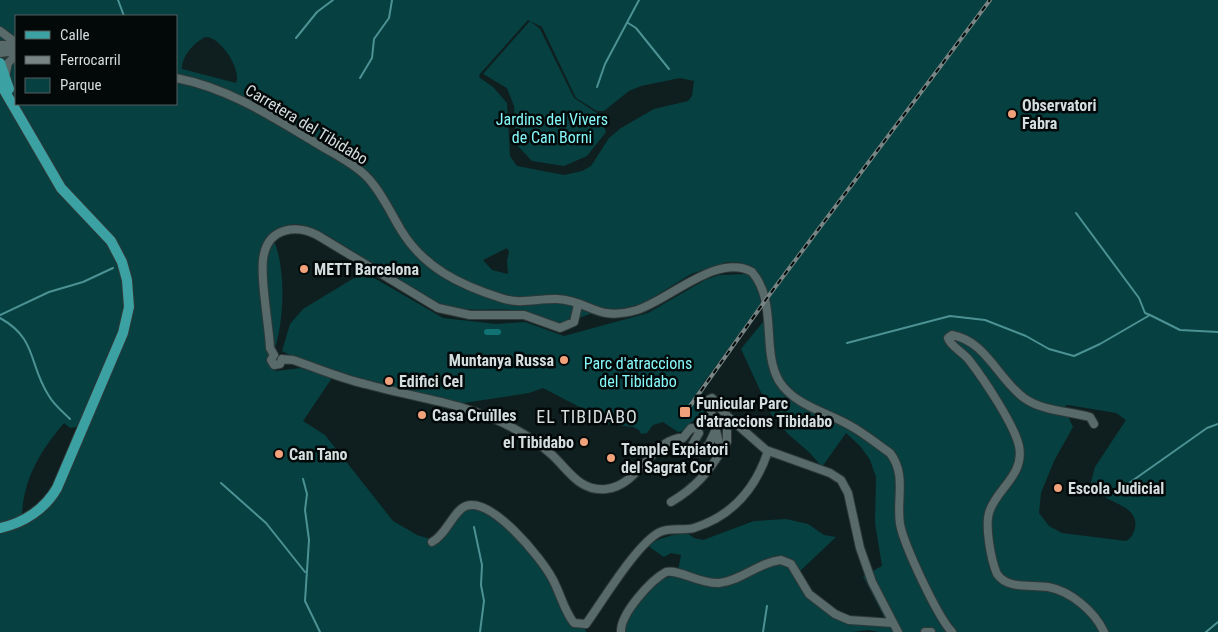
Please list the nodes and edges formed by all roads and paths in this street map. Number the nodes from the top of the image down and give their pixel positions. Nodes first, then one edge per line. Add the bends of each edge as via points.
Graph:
1 (0, 31) edge
2 (15, 42) edge
3 (15, 43) edge
4 (0, 45) edge
5 (15, 51) edge
6 (0, 53) edge
7 (15, 56) edge
8 (0, 63) edge
9 (178, 79) edge
10 (3, 81) edge
11 (578, 305) junction
12 (727, 416) junction
13 (1094, 424) dead end
14 (716, 429) junction
15 (723, 448) junction
16 (768, 451) junction
17 (671, 502) dead end
18 (0, 528) edge
19 (432, 542) dead end
20 (893, 623) junction
21 (587, 628) edge
22 (621, 632) edge
23 (898, 632) edge
24 (925, 632) edge
25 (931, 632) edge
26 (952, 632) edge
27 (1104, 632) edge

1 - 2 street
3 - 4 street
5 - 6 street
7 - 10 street via 8,63
8 - 10 main road
9 - 11 street, Carretera del Tibidabo via 229,93 361,172 376,187 410,244 448,277 510,301 551,300
10 - 18 main road via 61,188 115,248 125,271 128,307 123,333 57,488 35,513
11 - 14 street via 574,322 560,328 524,315 450,312 425,302 303,229 292,228 274,237 264,254 270,348 274,355 364,384 468,408 499,421 545,448 571,477 591,488 606,489 622,484 667,444 681,438 691,428 696,428 699,433 691,447 700,453
11 - 26 street, Carretera del Tibidabo via 603,314 624,313 652,305 710,272 737,268 752,272 765,300 774,369 783,387 802,403 852,426 895,459 900,473 902,529 937,612
12 - 14 street via 714,399 709,398
12 - 15 street
12 - 16 street
13 - 27 street via 1090,417 1025,399 976,347 960,337 952,335 948,338 968,358 1009,423 1019,446 1016,472 992,505 987,518 997,574 1010,584 1060,591 1093,613
14 - 15 street
15 - 17 street via 702,479
16 - 20 street via 830,473 843,483 872,582
16 - 21 street via 750,491 728,511 692,529 660,532 640,549
19 - 21 street via 441,536 463,508 470,505 485,508 513,530 549,572 571,620
20 - 22 street via 849,620 835,614 809,594 791,564 781,560 724,582 701,581 673,571 666,572 630,608
20 - 23 street
24 - 25 street

